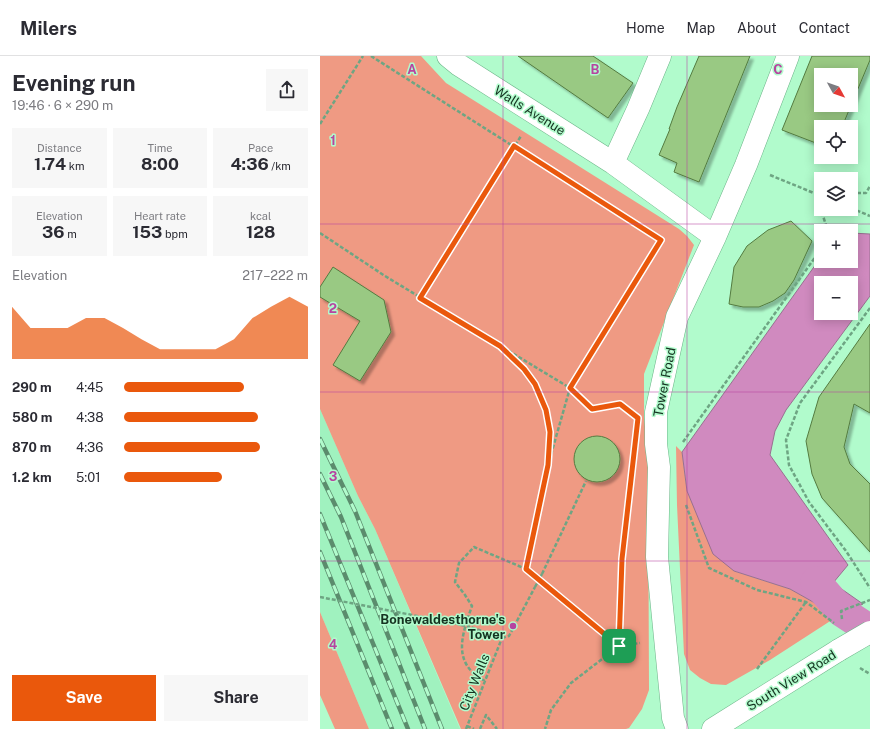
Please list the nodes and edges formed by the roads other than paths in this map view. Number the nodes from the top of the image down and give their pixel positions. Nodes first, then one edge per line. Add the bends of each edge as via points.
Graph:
1 (448, 56) edge
2 (660, 56) edge
3 (788, 56) edge
4 (613, 163) junction
5 (715, 237) junction
6 (870, 632) edge
7 (674, 728) edge
8 (714, 729) edge

1 - 4 street, Walls Avenue
2 - 4 street
3 - 5 street, Tower Road
4 - 5 street, Walls Avenue
5 - 7 street, Tower Road via 677,317 656,412 659,467 657,557
6 - 8 street, South View Road, bridge

